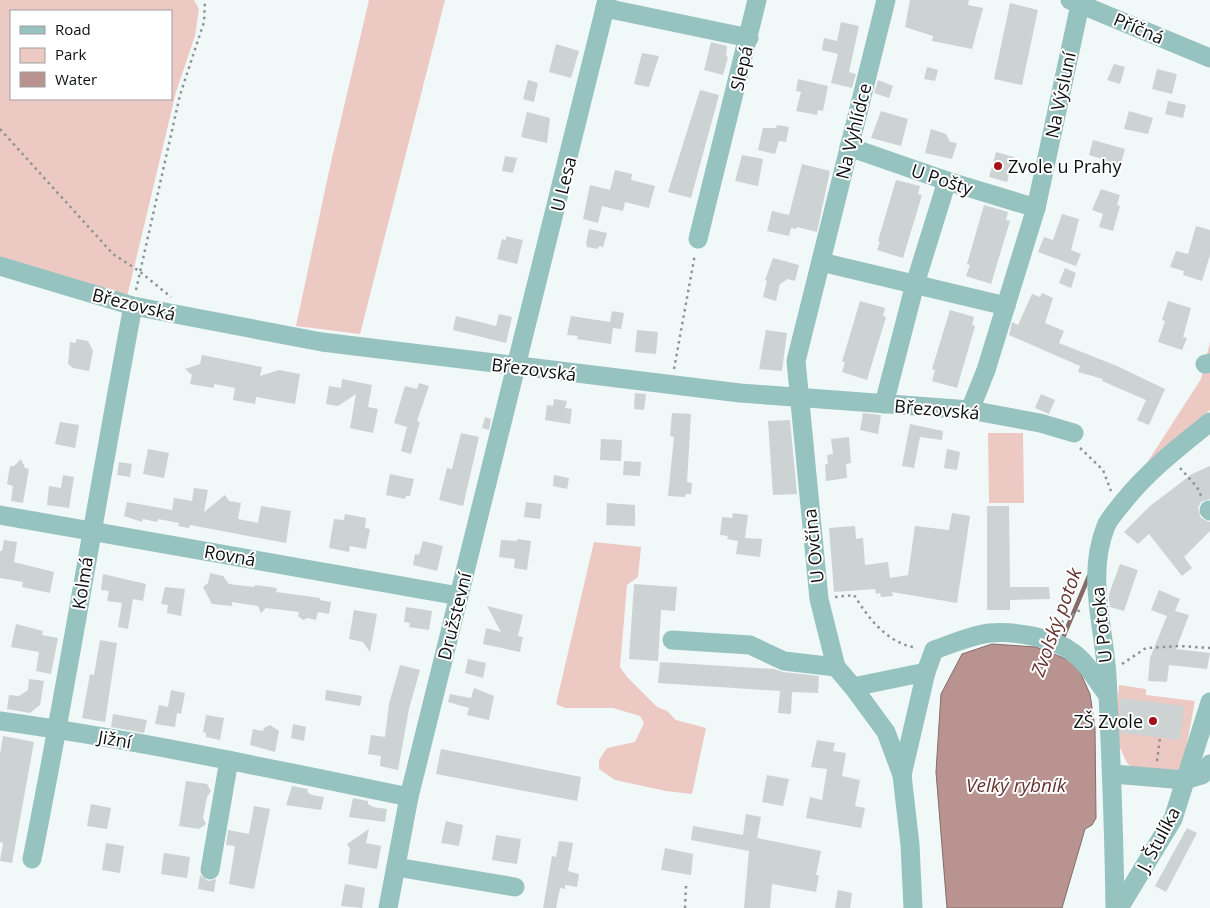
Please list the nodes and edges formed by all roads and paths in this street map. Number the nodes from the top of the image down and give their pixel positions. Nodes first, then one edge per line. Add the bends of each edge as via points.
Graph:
1 (205, 0) edge
2 (757, 0) edge
3 (886, 0) edge
4 (1077, 1) edge
5 (606, 4) edge
6 (749, 38) junction
7 (1210, 58) edge
8 (0, 129) edge
9 (849, 148) junction
10 (947, 181) junction
11 (1036, 208) junction
12 (698, 239) joint
13 (821, 262) junction
14 (0, 266) edge
15 (139, 271) junction
16 (914, 284) junction
17 (177, 301) dead end
18 (132, 306) junction
19 (1006, 306) junction
20 (518, 367) junction
21 (671, 385) junction
22 (798, 396) junction
23 (884, 404) junction
24 (970, 410) junction
25 (1210, 422) edge
26 (1074, 433) joint
27 (1169, 456) junction
28 (1111, 493) dead end
29 (1209, 510) edge
30 (0, 515) edge
31 (91, 530) junction
32 (459, 596) junction
33 (1097, 596) junction
34 (819, 599) junction
35 (1035, 638) junction
36 (672, 640) dead end
37 (1210, 648) edge
38 (934, 650) junction
39 (836, 667) junction
40 (926, 672) junction
41 (1107, 684) junction
42 (853, 687) junction
43 (1210, 702) edge
44 (0, 721) edge
45 (58, 729) junction
46 (1160, 738) dead end
47 (229, 760) junction
48 (1210, 764) edge
49 (1112, 774) junction
50 (902, 775) junction
51 (1155, 778) junction
52 (1185, 780) junction
53 (409, 797) junction
54 (32, 859) dead end
55 (396, 866) junction
56 (210, 870) dead end
57 (686, 886) dead end
58 (515, 887) dead end
59 (388, 908) edge
60 (685, 908) edge
61 (913, 908) edge
62 (1115, 908) edge
63 (1119, 908) edge

1 - 15 path via 204,22 180,95
2 - 6 street
3 - 9 street, Na Vyhlídce
4 - 7 street, Příčná
4 - 11 street, Na Výsluní
5 - 6 street, Slepá
5 - 20 street, U Lesa
6 - 12 street, Slepá
8 - 15 path via 113,254
9 - 10 street, U Pošty
9 - 13 street, Na Vyhlídce
10 - 11 street, U Pošty
10 - 16 street
11 - 19 street, Na Výsluní
12 - 21 path
13 - 16 street
13 - 22 street, Na Vyhlídce via 796,361
14 - 18 street, Březovská
15 - 17 path
15 - 18 path
16 - 19 street
16 - 23 street
18 - 20 street, Březovská via 322,342
18 - 31 street, Kolmá
19 - 24 street, Na Výsluní
20 - 21 street, Březovská
20 - 32 street, Družstevní
21 - 22 street, Březovská
22 - 23 street, Březovská
22 - 34 street, U Ovčína
23 - 24 street, Březovská
24 - 26 street, Březovská
25 - 27 street, U Potoka
26 - 28 path via 1076,444 1103,470
27 - 29 path via 1196,487
27 - 33 street, U Potoka via 1144,477 1107,524 1100,544
30 - 31 street, Rovná
31 - 32 street, Rovná
31 - 45 street, Kolmá
32 - 53 street, Družstevní
33 - 35 path via 1078,613
33 - 41 street, U Potoka
34 - 38 path via 854,595 870,622 888,635 909,646
34 - 39 street, U Ovčína
35 - 38 street via 990,633
35 - 41 street via 1059,644 1071,651
36 - 39 street via 750,646 784,661
37 - 41 path via 1146,648
38 - 40 street
39 - 42 street, U Ovčína
40 - 42 street
40 - 50 street
41 - 49 street, J. Štulíka
42 - 50 street via 886,732
43 - 52 street
44 - 45 street, Jižní
45 - 47 street, Jižní
45 - 54 street, Kolmá
46 - 51 path
47 - 53 street, Jižní
47 - 56 street
48 - 52 street via 1202,775
49 - 51 street, J. Štulíka
49 - 62 street, J. Štulíka
50 - 61 street
51 - 52 street, J. Štulíka
52 - 63 street, J. Štulíka via 1173,820
53 - 55 street, Družstevní
55 - 58 street
55 - 59 street, Družstevní
57 - 60 path

